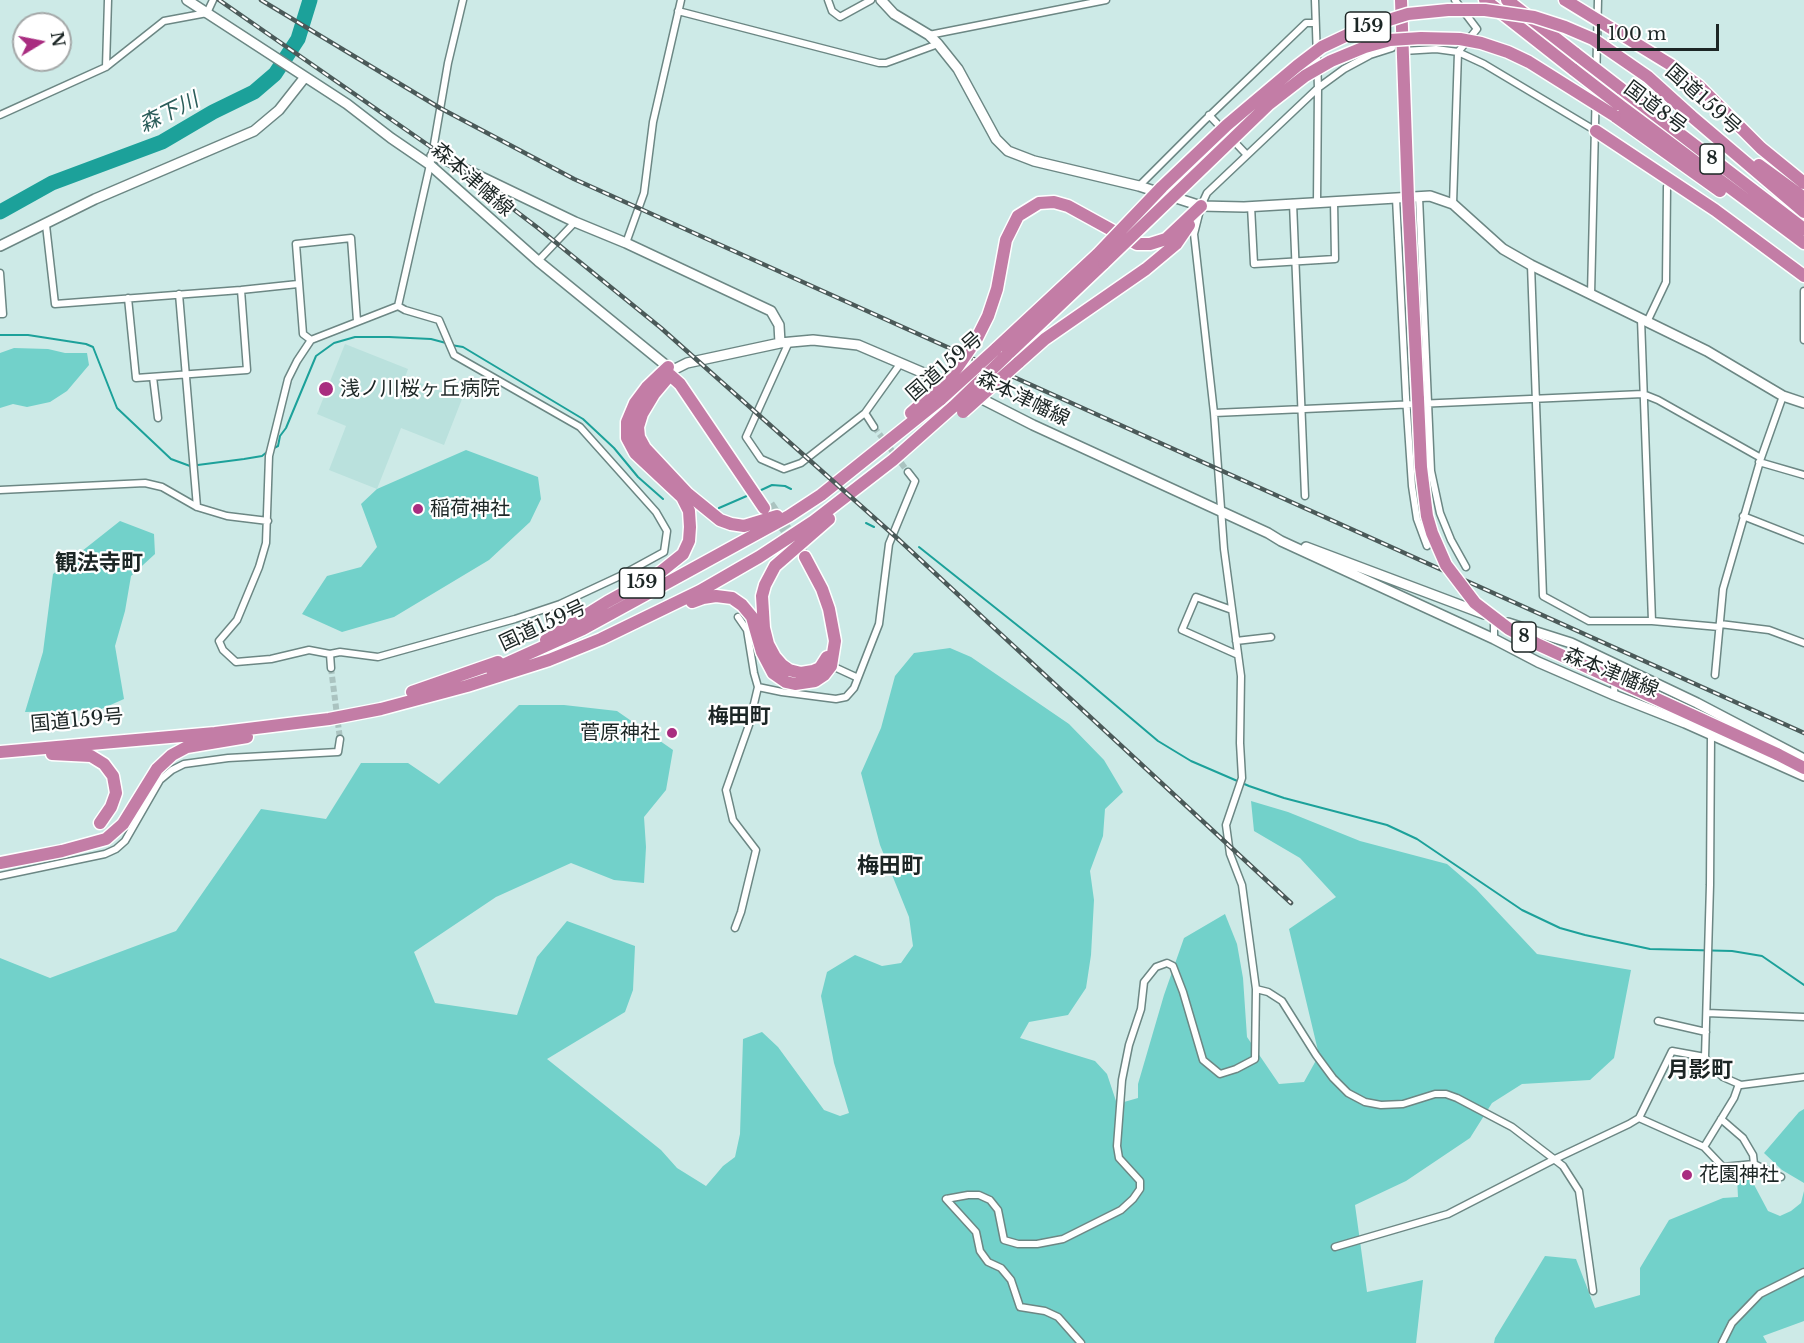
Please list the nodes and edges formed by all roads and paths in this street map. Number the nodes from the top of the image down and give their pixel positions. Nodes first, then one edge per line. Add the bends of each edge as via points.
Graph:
1 (108, 0) edge
2 (187, 0) edge
3 (213, 0) edge
4 (463, 0) edge
5 (681, 0) edge
6 (828, 0) edge
7 (871, 0) edge
8 (881, 0) edge
9 (1106, 0) edge
10 (1315, 0) edge
11 (1394, 0) edge
12 (1401, 0) edge
13 (1455, 0) edge
14 (1485, 0) edge
15 (1506, 0) edge
16 (1565, 0) edge
17 (1598, 0) edge
18 (678, 11) junction
19 (207, 13) junction
20 (1597, 20) junction
21 (1315, 23) junction
22 (929, 35) junction
23 (938, 44) junction
24 (1397, 50) junction
25 (1458, 52) junction
26 (106, 67) junction
27 (305, 77) junction
28 (1318, 88) junction
29 (1617, 110) junction
30 (0, 115) edge
31 (1209, 115) junction
32 (1690, 115) junction
33 (1596, 131) junction
34 (1248, 155) junction
35 (431, 160) junction
36 (1669, 179) junction
37 (1804, 183) edge
38 (1139, 186) junction
39 (1740, 196) joint
40 (1407, 197) junction
41 (1804, 198) edge
42 (1334, 201) junction
43 (1317, 202) junction
44 (1293, 203) junction
45 (1453, 204) junction
46 (1201, 206) junction
47 (1251, 206) junction
48 (1763, 213) junction
49 (1804, 213) edge
50 (575, 222) junction
51 (46, 225) junction
52 (1804, 229) edge
53 (626, 243) junction
54 (1804, 243) edge
55 (0, 246) edge
56 (1804, 253) edge
57 (1101, 258) junction
58 (538, 261) junction
59 (1295, 262) junction
60 (1531, 265) junction
61 (0, 273) edge
62 (1804, 276) edge
63 (298, 284) junction
64 (241, 290) junction
65 (1804, 291) edge
66 (178, 294) junction
67 (1591, 295) junction
68 (128, 298) junction
69 (398, 306) junction
70 (0, 314) edge
71 (357, 321) junction
72 (1644, 321) junction
73 (311, 340) junction
74 (1804, 340) edge
75 (784, 342) junction
76 (1001, 353) junction
77 (900, 364) junction
78 (671, 370) junction
79 (186, 375) junction
80 (153, 377) junction
81 (1643, 394) junction
82 (937, 396) junction
83 (1783, 396) junction
84 (1535, 399) junction
85 (1803, 400) edge
86 (1418, 402) junction
87 (958, 409) junction
88 (1301, 409) junction
89 (865, 413) junction
90 (1214, 413) junction
91 (158, 418) dead end
92 (874, 428) tunnel mouth
93 (893, 460) junction
94 (1760, 460) junction
95 (908, 472) tunnel mouth
96 (1804, 475) edge
97 (0, 490) edge
98 (1305, 496) dead end
99 (197, 507) junction
100 (767, 507) tunnel mouth
101 (1222, 513) junction
102 (789, 516) junction
103 (1743, 516) junction
104 (268, 520) junction
105 (1445, 528) junction
106 (1422, 533) junction
107 (1275, 537) junction
108 (1804, 540) edge
109 (1427, 546) dead end
110 (802, 558) tunnel mouth
111 (1466, 567) dead end
112 (1232, 610) junction
113 (738, 617) dead end
114 (1494, 618) junction
115 (1652, 621) junction
116 (1719, 625) junction
117 (1271, 637) dead end
118 (1494, 639) junction
119 (1236, 641) junction
120 (1804, 643) edge
121 (330, 654) junction
122 (1238, 655) junction
123 (828, 664) junction
124 (1615, 664) junction
125 (331, 668) tunnel mouth
126 (1714, 675) dead end
127 (856, 677) junction
128 (467, 686) junction
129 (758, 687) junction
130 (1614, 695) junction
131 (392, 700) junction
132 (329, 719) junction
133 (1711, 735) junction
134 (340, 739) dead end
135 (0, 747) edge
136 (0, 752) edge
137 (0, 756) edge
138 (1804, 759) edge
139 (1804, 768) edge
140 (1804, 776) edge
141 (100, 823) dead end
142 (0, 863) edge
143 (0, 876) edge
144 (735, 928) dead end
145 (1256, 988) junction
146 (1707, 1013) junction
147 (1804, 1017) edge
148 (1658, 1021) dead end
149 (1706, 1032) junction
150 (1705, 1057) junction
151 (1804, 1077) edge
152 (1739, 1084) junction
153 (1639, 1118) junction
154 (1721, 1119) junction
155 (1704, 1147) junction
156 (1555, 1160) junction
157 (1754, 1164) junction
158 (1781, 1177) dead end
159 (1335, 1247) dead end
160 (1804, 1272) edge
161 (1593, 1291) dead end
162 (1081, 1343) edge
163 (1722, 1343) edge

1 - 26 street
2 - 19 main road, 森本津幡線
3 - 19 street
4 - 35 street
5 - 18 street
6 - 7 street via 832,11 840,17
8 - 22 main road via 894,14
9 - 22 street
10 - 21 street
11 - 24 highway, 8
12 - 24 highway, 8 via 1404,33
13 - 25 street via 1478,29
14 - 29 highway, 国道8号, bridge via 1574,70
15 - 52 highway, 国道8号 / 8, bridge
16 - 20 highway
17 - 20 street
18 - 23 street via 879,63
18 - 53 street via 653,122 644,194
19 - 26 street via 164,21
19 - 27 main road, 森本津幡線
20 - 33 street
20 - 37 highway via 1699,86 1761,148
21 - 28 street
21 - 31 street via 1306,23
22 - 23 main road
23 - 38 main road via 958,69 996,139 1008,151
24 - 25 street
24 - 28 street via 1370,55
24 - 40 highway, 8
25 - 33 street
25 - 45 street
26 - 30 street
27 - 35 main road, 森本津幡線 via 391,138
27 - 51 main road via 279,110 254,131 94,200
28 - 34 street
28 - 43 street
29 - 39 highway, 国道159号 / 159 via 1729,197
29 - 57 highway, 国道159号 / 159, bridge via 1529,62 1481,43 1421,38 1365,47 1305,76 1269,104
31 - 34 street
31 - 38 street
32 - 41 highway
32 - 49 highway, 国道159号 / 159
32 - 57 highway, 国道159号 / 159, bridge via 1648,77 1593,39 1565,27 1534,17 1485,10 1408,14 1322,47 1296,66 1162,187
33 - 36 highway
33 - 67 street
34 - 46 street via 1207,193
35 - 50 main road via 446,160
35 - 58 main road, 森本津幡線
35 - 69 street
36 - 62 highway
36 - 72 street via 1666,282
38 - 46 main road
39 - 48 highway, 8
40 - 42 main road
40 - 45 main road via 1430,196
40 - 86 highway, 8
40 - 86 street via 1423,340
40 - 86 street via 1406,340
42 - 43 main road
42 - 59 street via 1335,260
43 - 44 main road
44 - 47 main road
44 - 59 street
45 - 60 main road via 1503,249
46 - 47 main road
46 - 82 highway, 159, bridge via 1166,239 1150,244 1137,244 1054,202 1038,204 1018,216 1006,240 988,316
46 - 87 highway, 159, bridge via 1176,244 1045,339
46 - 90 street via 1194,234
47 - 59 street via 1254,264
48 - 54 highway, 8
48 - 56 highway, 8 via 1764,222
50 - 53 main road
50 - 58 street
51 - 55 main road
51 - 68 street via 55,304
53 - 75 main road via 771,311
57 - 76 highway, 国道159号 / 159
58 - 78 main road, 森本津幡線
59 - 88 street
60 - 67 main road
60 - 84 street
61 - 70 street
63 - 64 street
63 - 71 street via 296,244 351,238
63 - 73 street via 303,334
64 - 66 street
64 - 79 street via 247,370
65 - 74 street
66 - 68 street
66 - 79 street
67 - 72 main road
68 - 80 street via 136,378
69 - 71 street
69 - 121 street via 440,320 454,355 580,427 656,512 667,531 664,552 560,604 515,619 378,657
71 - 73 street
72 - 81 street
72 - 83 main road via 1707,351
73 - 104 street via 288,379 270,448
75 - 77 main road, 森本津幡線 via 858,345
75 - 78 main road, 森本津幡線
75 - 89 street via 746,437 760,459 784,469 801,463
76 - 82 highway, 国道159号 / 159, bridge
76 - 87 highway, 国道159号 / 159, bridge
77 - 89 street
77 - 101 main road, 森本津幡線
78 - 100 highway
78 - 102 highway, 159 via 642,414 638,427 645,448 688,494 720,520 744,526 775,516
78 - 131 highway, 159 via 647,387 636,403 627,422 627,438 635,453 682,497 689,511 690,527 683,554 658,574 528,649
79 - 80 street
79 - 99 street
80 - 91 street
81 - 84 street
81 - 94 street
81 - 115 street
82 - 102 highway, 国道159号 / 159 via 822,495
83 - 85 main road
83 - 94 street
84 - 86 street
84 - 115 street via 1543,596 1590,621
86 - 88 street
86 - 105 street
86 - 106 street via 1414,504
86 - 139 highway, 8, bridge via 1422,478 1430,525 1446,565 1475,603 1529,640
87 - 93 highway, 国道159号 / 159
88 - 90 street
88 - 98 street
89 - 92 street
90 - 101 street
93 - 123 highway, 159 via 877,480 784,556 765,585 764,628 775,657 801,673
93 - 128 highway, 国道159号 / 159 via 814,521 700,591 549,660
94 - 96 street
94 - 103 street
95 - 127 street via 915,481 888,544 879,624
97 - 99 street via 145,483 162,487
99 - 104 street via 227,516
101 - 107 main road, 森本津幡線
101 - 112 street
102 - 131 highway, 国道159号 / 159 via 546,647 456,683
103 - 108 street
103 - 116 street via 1723,590
104 - 121 street via 259,567 237,620 219,641 236,662 309,650
105 - 106 street
105 - 111 street
106 - 109 street
107 - 114 main road, 森本津幡線
107 - 118 main road, 森本津幡線
110 - 123 highway via 827,614
112 - 119 street
112 - 122 street via 1196,597 1182,630
113 - 129 street via 747,630
114 - 118 street
114 - 124 main road, 森本津幡線 via 1571,643
115 - 116 street
116 - 120 street via 1769,630
116 - 126 street
117 - 119 street
118 - 130 main road, 森本津幡線
119 - 122 street
121 - 125 street
122 - 145 street via 1240,783 1227,825 1230,854 1242,885
123 - 127 street
123 - 128 highway, 159 via 824,675 815,681 795,684 779,678 767,664 752,617 732,598 716,596 673,610 557,662 475,688
124 - 130 street
124 - 138 main road, 森本津幡線
127 - 129 street via 854,688 846,697 836,699
128 - 132 highway, 国道159号 / 159
129 - 144 street via 726,790 734,820 756,850
130 - 133 main road, 森本津幡線
131 - 135 highway, 国道159号 / 159 via 302,718 213,729
132 - 136 highway, 国道159号 / 159
132 - 142 highway via 187,747 157,769 123,824 106,839
133 - 140 main road, 森本津幡線
133 - 146 street
134 - 143 street via 338,752 184,764 160,780 125,841 116,849
137 - 141 highway via 67,753 91,756 104,764 113,776 116,793
145 - 156 street via 1282,1001 1316,1055 1348,1093 1381,1105 1446,1094 1512,1127
145 - 162 street via 1255,1059 1220,1074 1203,1060 1173,966 1167,963 1156,967 1144,982 1141,1009 1125,1059 1117,1146 1119,1158 1140,1181 1140,1189 1121,1210 1064,1239 1018,1244 1004,1240 998,1210 990,1200 980,1195 946,1199 976,1232 980,1251 988,1262 1001,1268 1011,1280 1020,1307 1058,1317
146 - 147 street
146 - 149 street
148 - 149 street
149 - 150 street
150 - 152 street via 1724,1077
150 - 153 street via 1672,1051
151 - 152 street
152 - 154 street
153 - 155 street
153 - 156 street
154 - 155 street
154 - 157 street via 1743,1138 1754,1155
155 - 157 street via 1723,1167
156 - 159 street via 1448,1214
156 - 161 street via 1579,1191
157 - 158 street
160 - 163 street via 1760,1294 1732,1323

